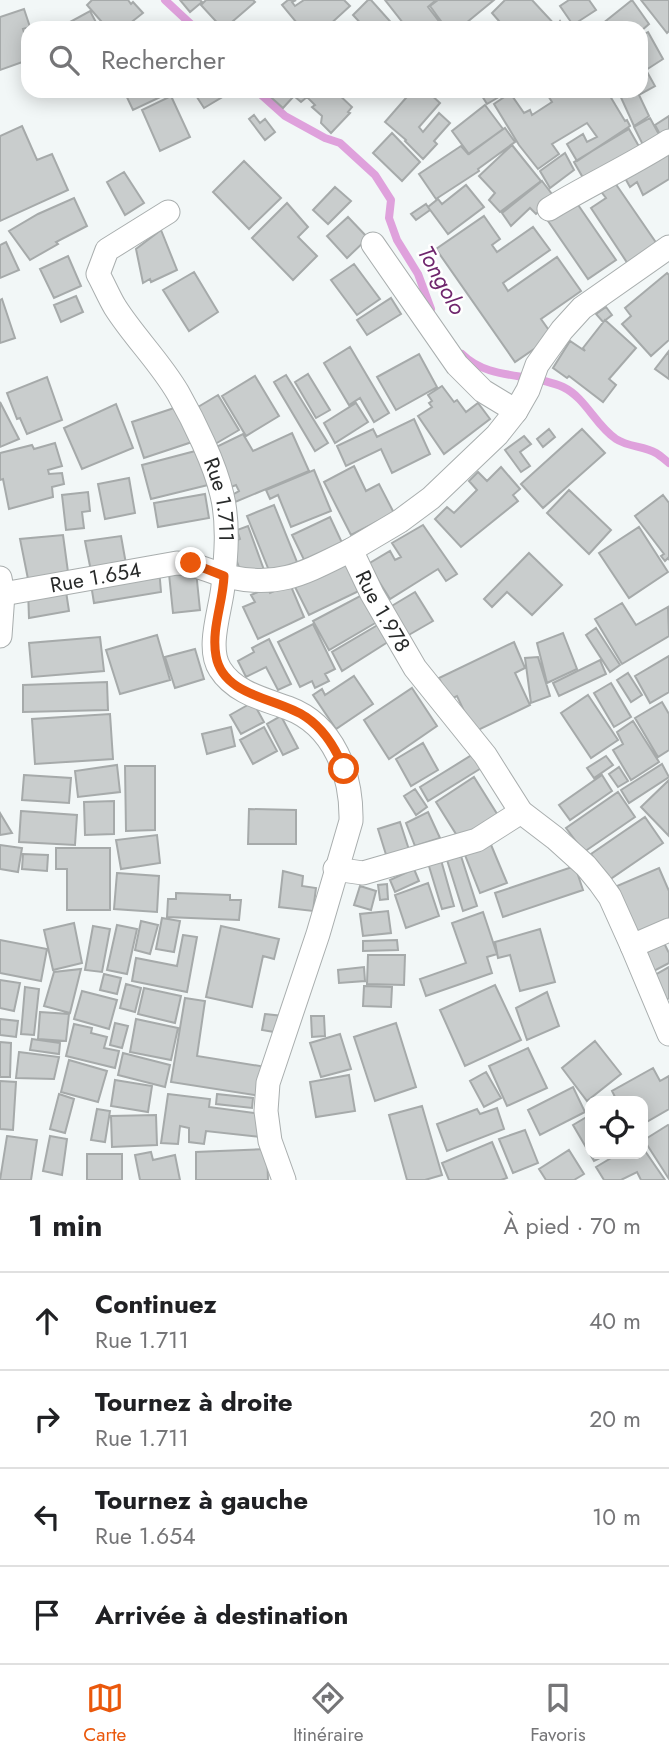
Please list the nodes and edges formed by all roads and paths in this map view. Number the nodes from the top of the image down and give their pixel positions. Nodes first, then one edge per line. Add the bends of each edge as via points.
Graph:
1 (669, 141) edge
2 (548, 209) dead end
3 (167, 212) dead end
4 (373, 244) dead end
5 (669, 247) edge
6 (516, 411) junction
7 (351, 550) junction
8 (233, 577) junction
9 (1, 586) edge
10 (0, 636) edge
11 (521, 813) junction
12 (346, 870) junction
13 (669, 930) edge
14 (632, 946) junction
15 (669, 1034) edge
16 (284, 1180) edge

1 - 2 street
3 - 8 street, Rue 1.711 via 107,250 98,274 114,306 178,392 213,465 222,494
4 - 6 street via 457,365 482,391
5 - 6 street, Rue 1.978 via 582,308 537,365
6 - 7 street, Rue 1.978 via 431,498
7 - 8 street via 282,579 265,582
7 - 11 street, Rue 1.978 via 415,668 485,755
8 - 9 street, Rue 1.654 via 191,563 167,563
8 - 12 street, Rue 1.711 via 215,637 219,669 246,693 307,718 337,751 351,803
9 - 10 street, Rue 1.654
11 - 12 street via 477,840
11 - 14 street, Rue 1.978 via 586,866 610,897
12 - 16 street, Rue 1.711 via 318,934 268,1083 270,1142
13 - 14 street
14 - 15 street, Rue 1.978

